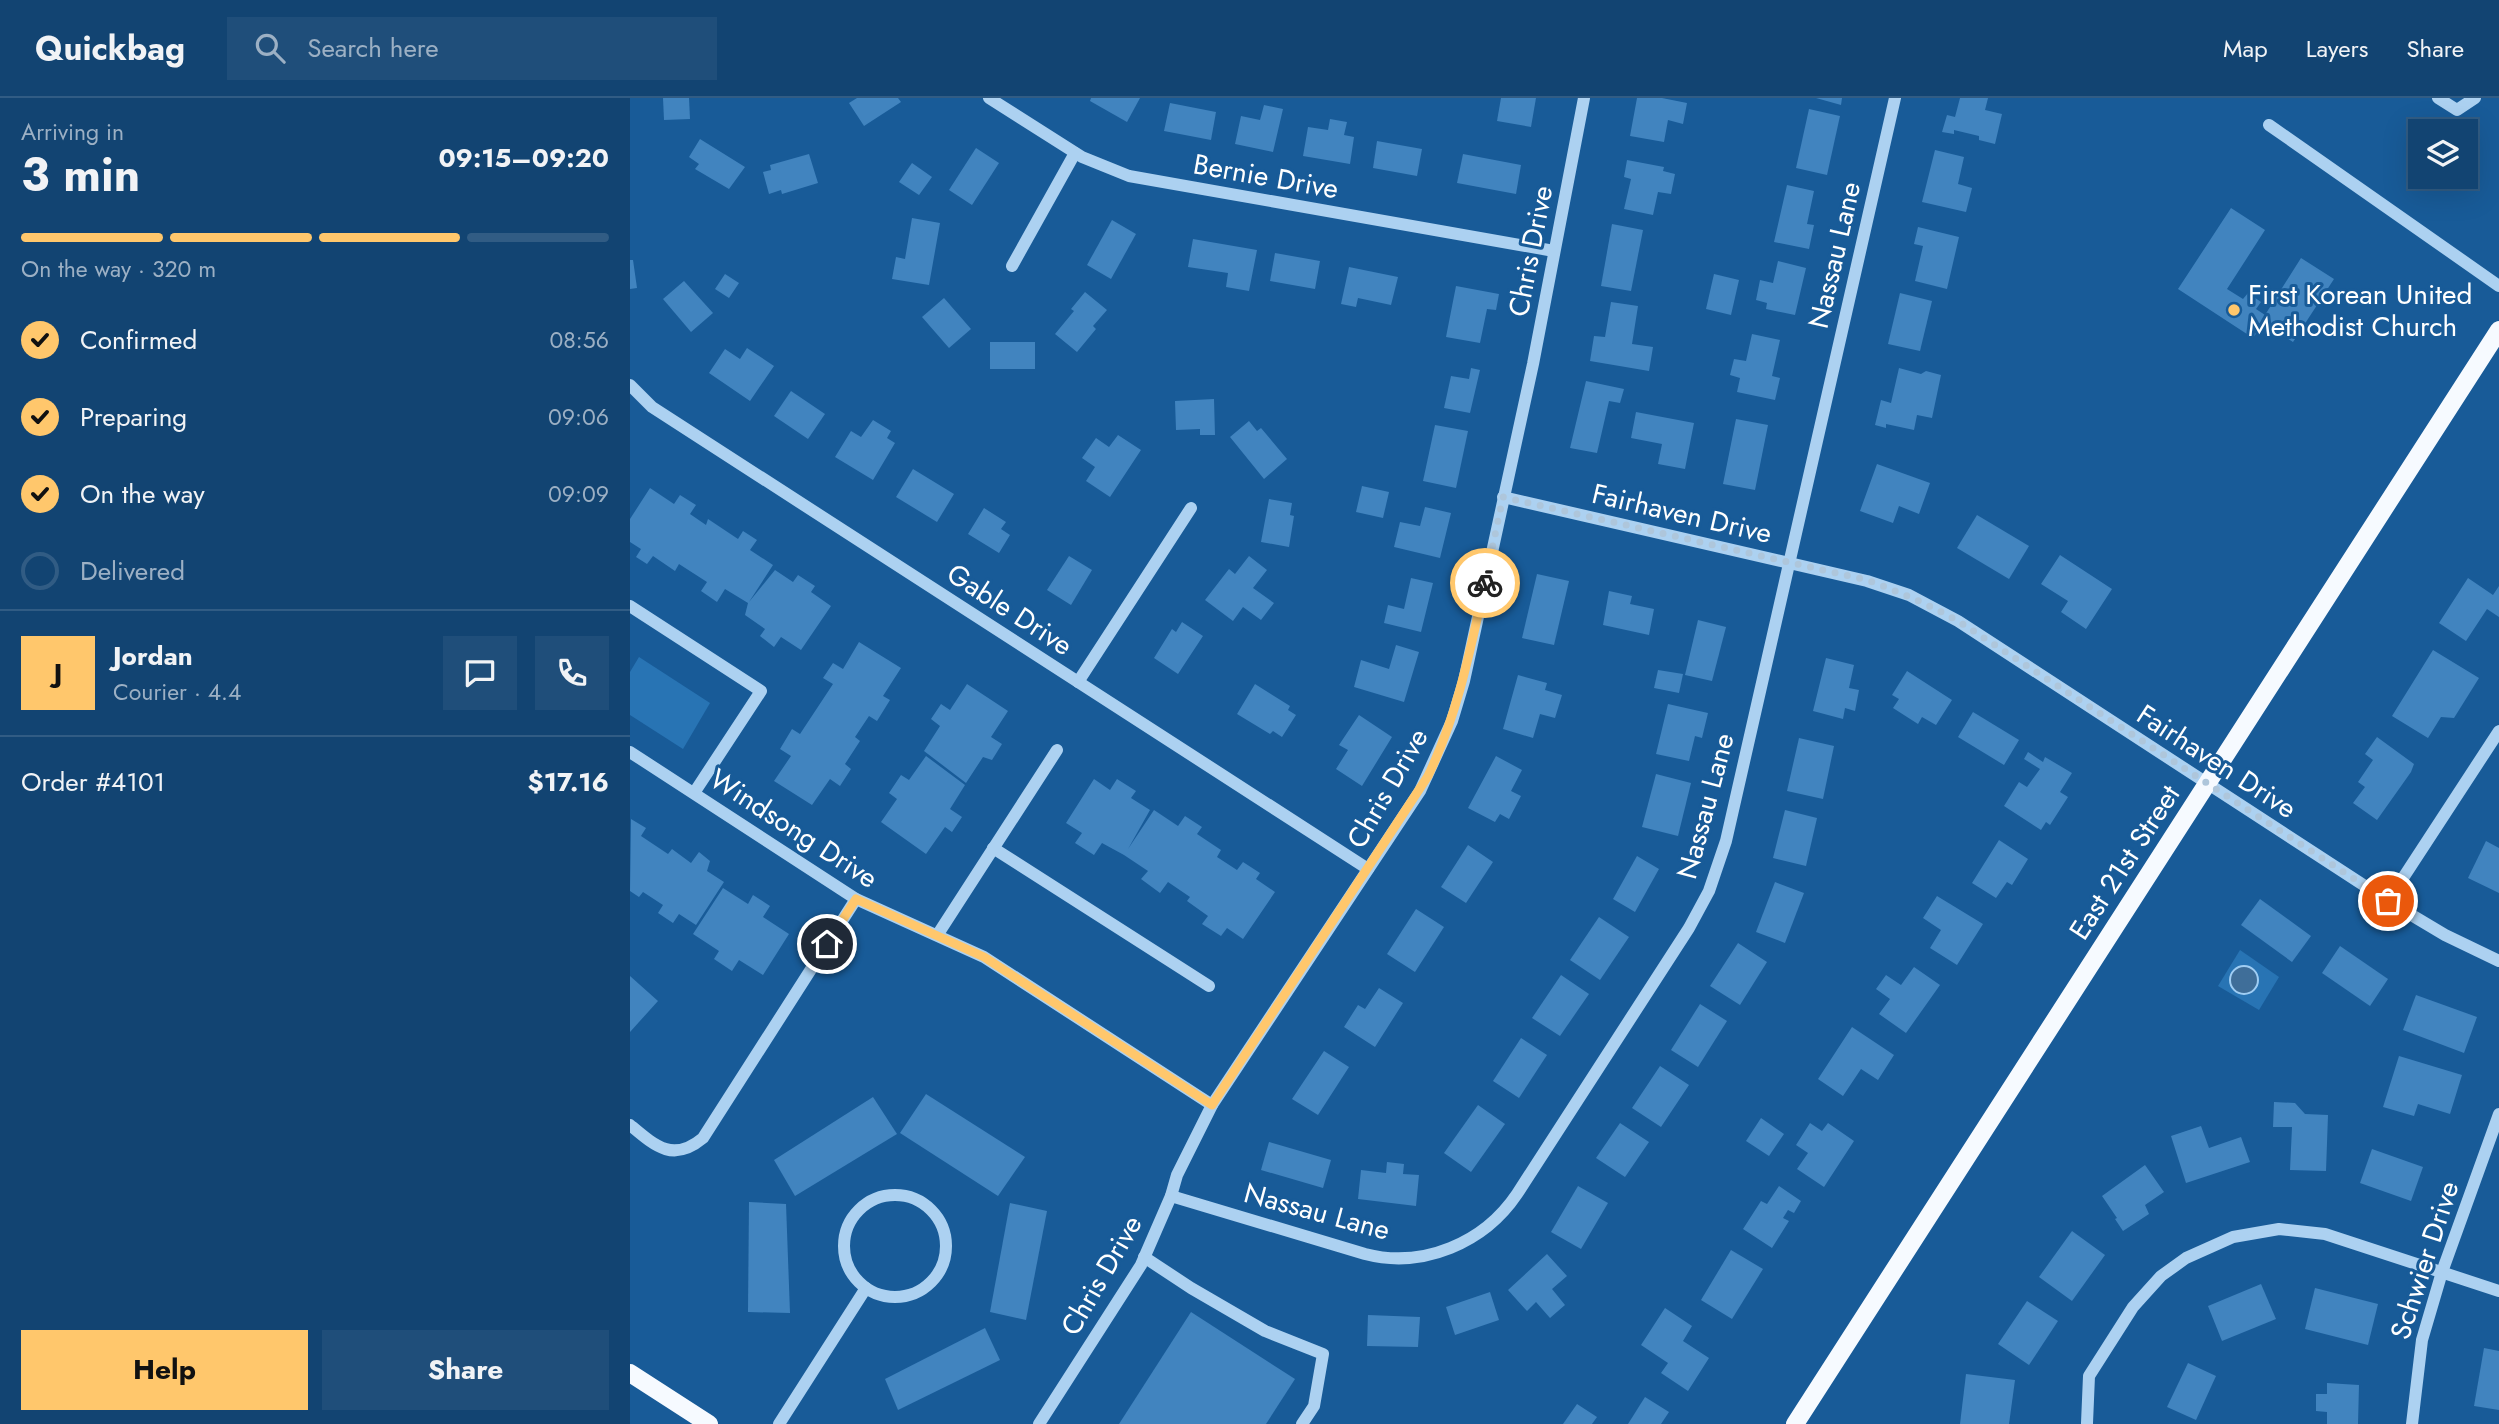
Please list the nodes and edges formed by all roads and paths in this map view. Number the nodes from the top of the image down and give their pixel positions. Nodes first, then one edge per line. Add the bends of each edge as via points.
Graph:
1 (989, 98) edge
2 (1584, 98) edge
3 (1895, 98) edge
4 (2438, 98) edge
5 (2475, 98) edge
6 (2269, 125) dead end
7 (1075, 153) junction
8 (1554, 251) junction
9 (1012, 266) dead end
10 (2499, 286) edge
11 (2499, 330) edge
12 (630, 385) edge
13 (1503, 497) junction
14 (1191, 508) dead end
15 (1790, 564) junction
16 (630, 607) edge
17 (1078, 682) junction
18 (2499, 731) edge
19 (1057, 750) dead end
20 (630, 752) edge
21 (2206, 783) junction
22 (694, 793) junction
23 (993, 848) junction
24 (1368, 869) junction
25 (856, 899) junction
26 (2388, 901) junction
27 (938, 934) junction
28 (2499, 961) edge
29 (1209, 986) dead end
30 (1212, 1105) junction
31 (2499, 1114) edge
32 (630, 1125) edge
33 (1171, 1196) junction
34 (1144, 1257) junction
35 (2442, 1272) junction
36 (866, 1288) junction
37 (2499, 1291) edge
38 (630, 1373) edge
39 (2087, 1423) edge
40 (709, 1424) edge
41 (779, 1424) edge
42 (1039, 1424) edge
43 (1302, 1424) edge
44 (1795, 1424) edge
45 (2412, 1424) edge

1 - 7 street, Bernie Drive
2 - 8 street, Chris Drive
3 - 15 street, Nassau Lane
4 - 5 street via 2457,110
6 - 10 street
7 - 8 street, Bernie Drive via 1137,178
7 - 9 street
8 - 13 street, Chris Drive
11 - 21 main road, East 21st Street
12 - 17 street, Gable Drive via 652,407
13 - 15 street, Fairhaven Drive
13 - 24 street, Chris Drive via 1452,721 1428,776
14 - 17 street
15 - 21 street, Fairhaven Drive via 1867,580 1932,606
15 - 33 street, Nassau Lane via 1724,852 1709,891 1517,1194 1490,1225 1464,1242 1427,1256 1376,1256
16 - 22 street via 761,691
17 - 24 street, Gable Drive
18 - 26 street
19 - 23 street
20 - 22 street, Windsong Drive
21 - 26 street, Fairhaven Drive
21 - 44 main road, East 21st Street
22 - 25 street, Windsong Drive
23 - 27 street
23 - 29 street
24 - 30 street, Chris Drive
25 - 27 street, Windsong Drive
25 - 32 street via 703,1138 687,1149 668,1150
26 - 28 street, Fairhaven Drive
27 - 30 street, Windsong Drive via 997,965
30 - 33 street, Chris Drive
31 - 35 street, Schwier Drive
33 - 34 street, Chris Drive
34 - 42 street, Chris Drive
34 - 43 street via 1265,1331 1323,1354 1314,1406
35 - 37 street
35 - 39 street via 2335,1236 2305,1231 2279,1229 2214,1244 2161,1276 2133,1307 2089,1376
35 - 45 street, Schwier Drive via 2420,1350
36 - 36 street via 850,1271 845,1257 851,1220 867,1204 888,1196 904,1196 925,1205 945,1238 945,1254 936,1276 919,1291 904,1296 880,1295
36 - 41 street
38 - 40 main road

